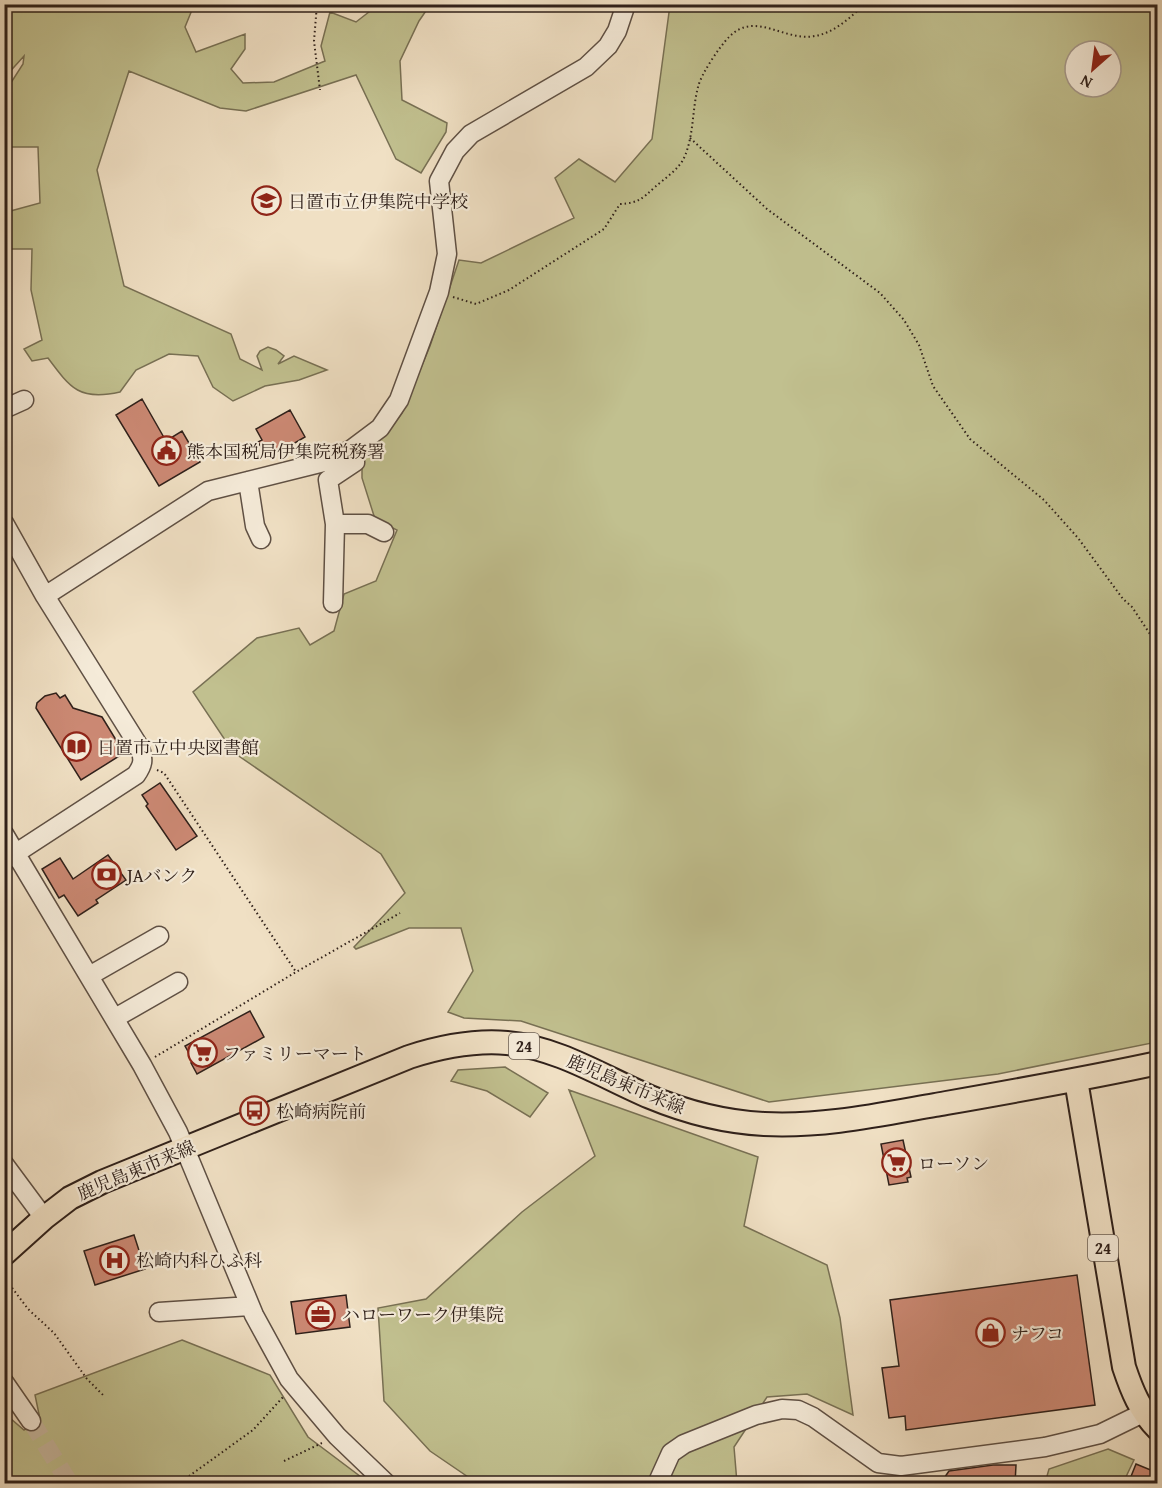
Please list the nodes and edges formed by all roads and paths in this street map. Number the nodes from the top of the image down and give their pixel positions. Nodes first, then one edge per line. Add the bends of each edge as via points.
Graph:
1 (317, 4) edge
2 (626, 4) edge
3 (865, 4) edge
4 (320, 90) dead end
5 (690, 138) junction
6 (4, 205) edge
7 (13, 205) dead end
8 (439, 292) junction
9 (24, 400) dead end
10 (4, 409) edge
11 (352, 449) junction
12 (248, 481) junction
13 (4, 523) edge
14 (334, 524) junction
15 (384, 532) dead end
16 (261, 539) dead end
17 (45, 596) junction
18 (333, 603) dead end
19 (1158, 646) edge
20 (143, 764) junction
21 (4, 834) edge
22 (11, 857) edge
23 (400, 913) dead end
24 (159, 936) dead end
25 (296, 972) junction
26 (89, 975) junction
27 (178, 982) dead end
28 (115, 1018) junction
29 (1158, 1063) edge
30 (142, 1065) junction
31 (1076, 1080) junction
32 (184, 1148) junction
33 (4, 1164) edge
34 (44, 1218) junction
35 (4, 1254) edge
36 (4, 1277) edge
37 (250, 1306) junction
38 (159, 1312) dead end
39 (4, 1382) edge
40 (294, 1385) junction
41 (104, 1396) dead end
42 (31, 1421) tunnel mouth
43 (1150, 1421) edge
44 (337, 1436) junction
45 (284, 1461) dead end
46 (178, 1484) edge
47 (387, 1484) edge
48 (657, 1484) edge

1 - 4 path via 314,41
2 - 8 street via 608,46 586,67 471,134 455,151 439,181 447,254
3 - 5 path via 845,22 818,36 798,38 757,25 746,25 730,36 698,85
5 - 8 path via 683,160 641,199 634,204 620,204 604,229 509,290 476,304
5 - 19 path via 767,209 880,293 904,320 919,345 933,386 970,439 1044,500 1132,607
6 - 7 path
8 - 11 street via 399,399 380,428
9 - 10 street
11 - 12 street via 324,462
11 - 14 street via 355,462 328,480
12 - 16 street via 255,526
12 - 17 street via 208,491
13 - 17 street
14 - 15 street via 369,524
14 - 18 street
17 - 20 street via 140,748
20 - 22 street via 132,778
20 - 25 path via 164,773
21 - 22 street
22 - 26 street
23 - 25 path
24 - 26 street
25 - 30 path
26 - 28 street
27 - 28 street
28 - 30 street
29 - 31 main road, 鹿児島東市来線
30 - 32 street
31 - 32 main road, 鹿児島東市来線 / 24 via 843,1121 763,1124 688,1112 536,1048 471,1043 409,1057
31 - 43 main road, 24 via 1124,1367 1132,1393
32 - 34 main road, 鹿児島東市来線 / 24 via 70,1198
32 - 37 street
33 - 34 street
34 - 35 main road, 鹿児島東市来線 / 24
36 - 41 path
37 - 38 street
37 - 40 street
39 - 42 street
40 - 44 street
40 - 46 path via 253,1430
43 - 48 street via 1045,1447 901,1466 878,1463 813,1417 798,1410 782,1409 756,1415 684,1444 671,1453
44 - 45 path
44 - 47 street

